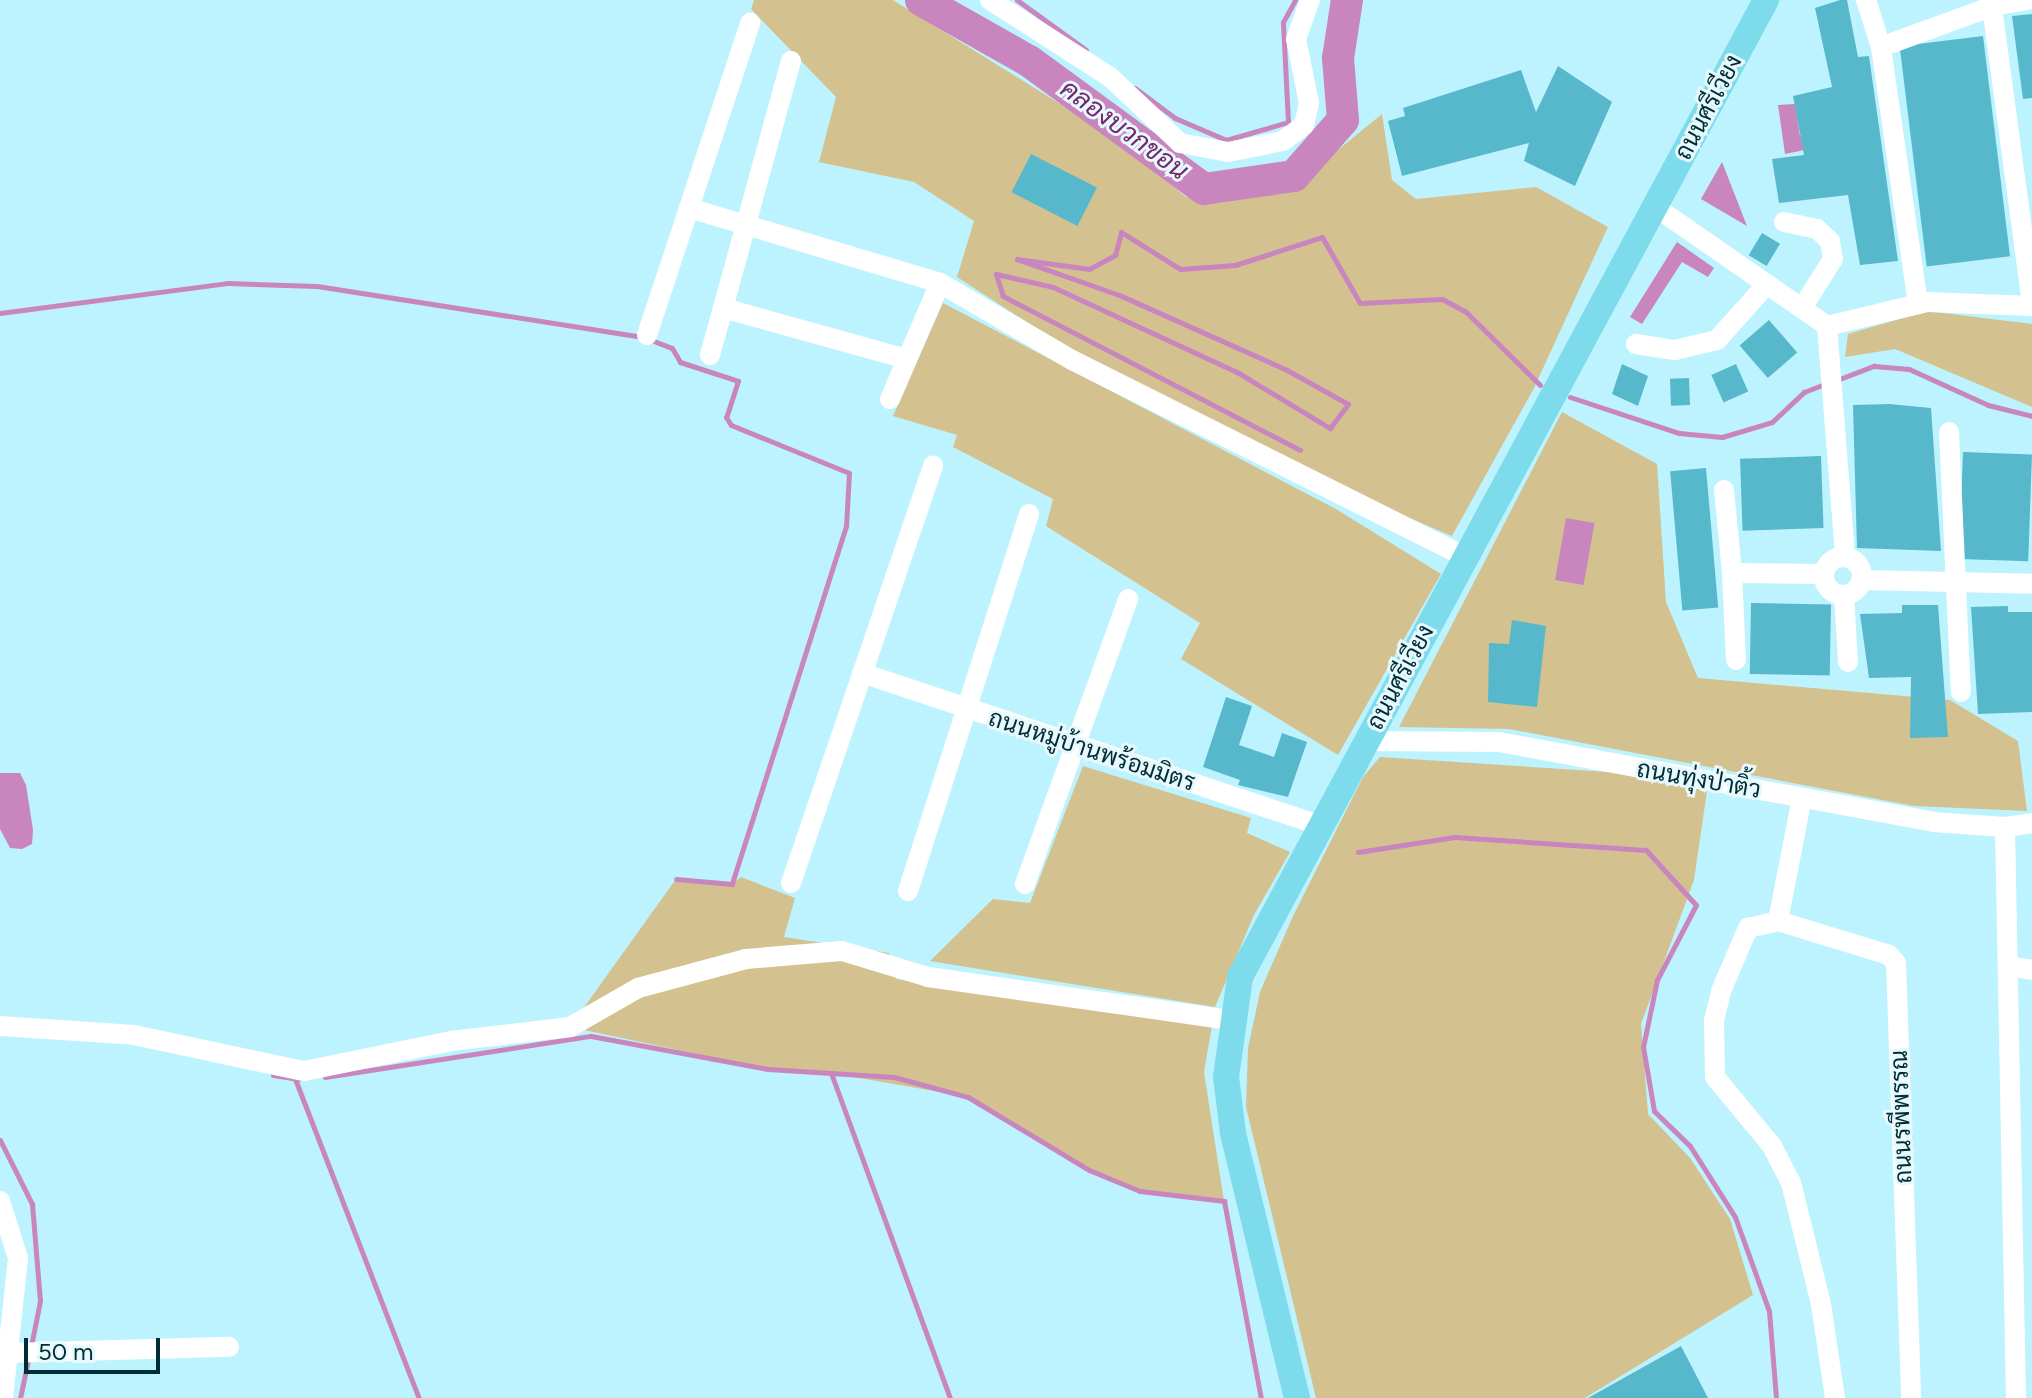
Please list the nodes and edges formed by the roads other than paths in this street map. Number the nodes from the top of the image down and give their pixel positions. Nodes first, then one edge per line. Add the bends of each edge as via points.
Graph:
1 (990, 0) edge
2 (1310, 0) edge
3 (1766, 0) edge
4 (1866, 0) edge
5 (2027, 0) edge
6 (1992, 3) edge
7 (750, 23) dead end
8 (1881, 47) junction
9 (791, 61) dead end
10 (689, 208) junction
11 (1671, 216) junction
12 (1784, 222) dead end
13 (746, 225) junction
14 (940, 283) junction
15 (1767, 284) junction
16 (1918, 304) junction
17 (2032, 305) edge
18 (723, 308) junction
19 (1802, 308) junction
20 (1827, 326) junction
21 (647, 335) dead end
22 (1636, 344) dead end
23 (710, 355) dead end
24 (907, 359) junction
25 (890, 399) dead end
26 (1949, 432) dead end
27 (933, 466) dead end
28 (1724, 490) dead end
29 (1029, 514) dead end
30 (1465, 557) junction
31 (1845, 557) junction
32 (1732, 573) junction
33 (1823, 574) junction
34 (1862, 580) junction
35 (1954, 580) junction
36 (2032, 584) edge
37 (1844, 596) junction
38 (1128, 599) dead end
39 (1736, 660) dead end
40 (1848, 662) dead end
41 (862, 673) junction
42 (1961, 692) dead end
43 (967, 708) junction
44 (1366, 741) junction
45 (1077, 745) junction
46 (1802, 798) junction
47 (2032, 823) edge
48 (1321, 826) junction
49 (2005, 827) junction
50 (791, 883) dead end
51 (1025, 884) dead end
52 (908, 891) dead end
53 (1778, 921) junction
54 (2008, 966) junction
55 (2032, 970) edge
56 (1230, 1020) junction
57 (0, 1026) edge
58 (0, 1201) edge
59 (229, 1347) dead end
60 (8, 1353) junction
61 (2, 1386) edge
62 (2021, 1386) edge
63 (1297, 1398) edge
64 (1835, 1398) edge
65 (1911, 1398) edge

1 - 2 street via 1110,77 1180,143 1228,152 1283,141 1304,125 1309,103 1296,39
3 - 11 main road, ถนนศรีเวียง
4 - 8 street
5 - 6 street
6 - 8 street
6 - 17 street
7 - 10 street
8 - 16 street
9 - 13 street
10 - 13 street
10 - 21 street
11 - 15 street
11 - 30 main road, ถนนศรีเวียง
12 - 19 street via 1817,229 1830,241 1833,259
13 - 14 street
13 - 18 street
14 - 24 street
14 - 30 street via 1072,360
15 - 19 street
15 - 22 street via 1717,340 1675,350
16 - 17 street
16 - 20 street
18 - 23 street
18 - 24 street
19 - 20 street
20 - 31 street
24 - 25 street
26 - 35 street
27 - 41 street
28 - 32 street
29 - 43 street
30 - 44 main road, ถนนศรีเวียง
31 - 33 street via 1829,562
31 - 34 street via 1859,566
32 - 33 street
32 - 39 street
33 - 37 street via 1831,592
34 - 35 street
34 - 37 street
35 - 36 street
35 - 42 street
37 - 40 street
38 - 45 street
41 - 43 street, ถนนหมู่บ้านพร้อมมิตร
41 - 50 street
43 - 45 street, ถนนหมู่บ้านพร้อมมิตร
43 - 52 street
44 - 46 street, ถนนทุ่งป่าติ้ว via 1499,742
44 - 48 main road, ถนนศรีเวียง
45 - 48 street, ถนนหมู่บ้านพร้อมมิตร
45 - 51 street
46 - 49 street, ถนนทุ่งป่าติ้ว
46 - 53 street
47 - 49 street, ถนนทุ่งป่าติ้ว
48 - 56 main road, ถนนศรีเวียง via 1240,977
49 - 54 street
53 - 64 street via 1748,928 1721,991 1714,1020 1715,1077 1772,1146 1791,1183 1821,1304
53 - 65 street, ถนนรพีพรรณ via 1889,955 1896,963
54 - 55 street
54 - 62 street
56 - 57 street via 928,977 842,951 746,959 638,988 570,1027 451,1041 304,1071 134,1035
56 - 63 main road, ถนนศรีเวียง via 1226,1077 1233,1133
58 - 60 street via 18,1258
59 - 60 street
60 - 61 street

